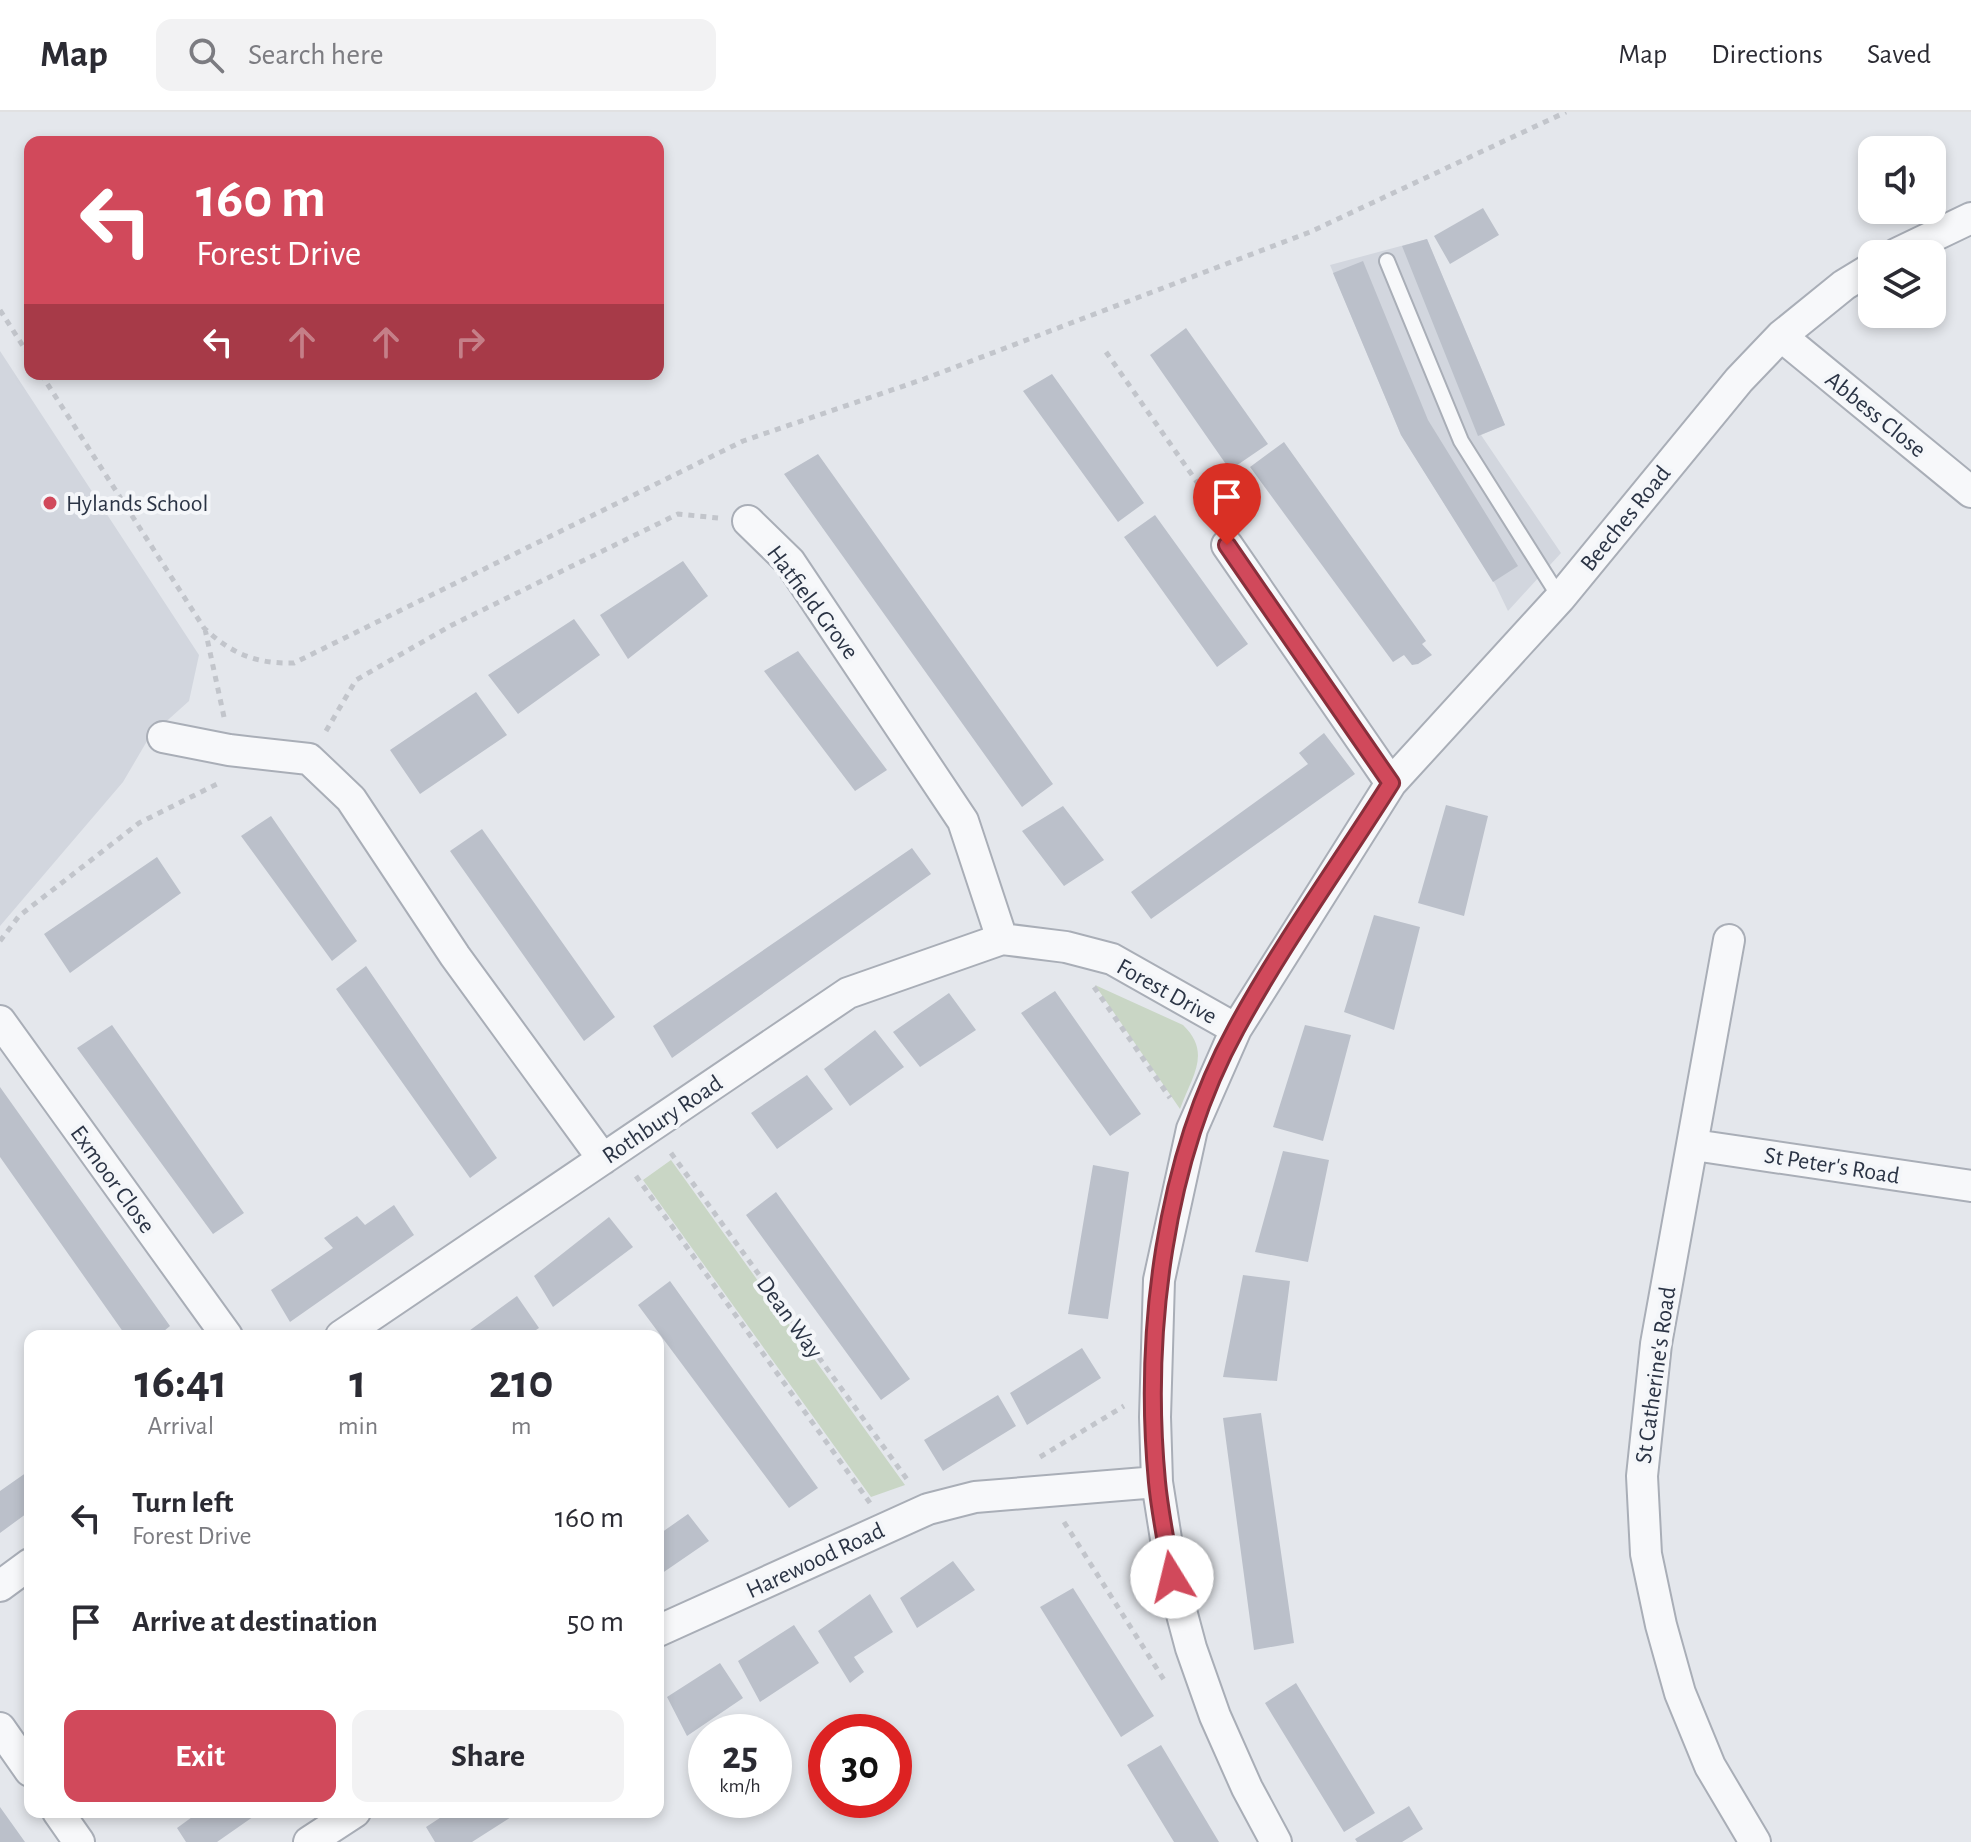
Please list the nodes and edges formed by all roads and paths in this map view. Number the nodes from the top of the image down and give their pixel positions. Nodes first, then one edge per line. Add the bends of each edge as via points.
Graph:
1 (1566, 112) edge
2 (1971, 218) edge
3 (1925, 240) edge
4 (1387, 261) dead end
5 (1858, 276) edge
6 (0, 310) edge
7 (1781, 336) junction
8 (24, 348) edge
9 (1106, 352) dead end
10 (45, 380) edge
11 (1971, 492) edge
12 (748, 521) joint
13 (1227, 545) joint
14 (1560, 598) junction
15 (204, 628) junction
16 (163, 737) dead end
17 (229, 750) junction
18 (309, 759) junction
19 (1391, 783) junction
20 (1002, 939) junction
21 (1729, 940) dead end
22 (0, 941) edge
23 (1066, 947) junction
24 (0, 1021) edge
25 (1236, 1029) junction
26 (652, 1126) junction
27 (1192, 1129) junction
28 (1694, 1145) junction
29 (610, 1154) junction
30 (1971, 1186) edge
31 (223, 1330) edge
32 (350, 1330) edge
33 (1155, 1388) junction
34 (1039, 1458) dead end
35 (1157, 1482) junction
36 (1044, 1491) junction
37 (928, 1509) junction
38 (887, 1526) junction
39 (24, 1568) edge
40 (0, 1586) edge
41 (664, 1628) edge
42 (1168, 1685) dead end
43 (0, 1728) edge
44 (24, 1762) edge
45 (62, 1818) edge
46 (347, 1818) edge
47 (318, 1839) edge
48 (79, 1842) edge
49 (1276, 1842) edge
50 (1755, 1842) edge

1 - 15 path via 1310,232 924,379 743,441 294,663 265,664 232,652
2 - 3 street
4 - 14 lane via 1461,441
5 - 7 street, Beeches Road
6 - 8 path
7 - 11 street, Abbess Close
7 - 14 street, Beeches Road
9 - 13 path via 1235,536
10 - 15 path
12 - 18 path via 678,514 452,625 356,680
12 - 20 street, Hatfield Grove via 790,562 963,821
13 - 19 street
14 - 19 street, Beeches Road
15 - 17 path
16 - 17 street
17 - 18 street
17 - 22 path via 229,778 139,823 19,916
18 - 29 street via 351,799 455,956
19 - 25 street, Forest Drive
20 - 23 street, Forest Drive
20 - 26 street, Rothbury Road via 848,993
21 - 28 street, St Catherine's Road
23 - 25 street, Forest Drive via 1112,959
23 - 27 path
24 - 31 street, Exmoor Close
25 - 27 street, Forest Drive
26 - 29 street, Rothbury Road
26 - 37 path, Dean Way
27 - 33 street, Forest Drive via 1159,1280
28 - 30 street, St Peter's Road
28 - 50 street, St Catherine's Road via 1647,1406 1642,1476 1646,1554 1680,1693 1710,1766
29 - 32 street, Rothbury Road
29 - 38 path, Dean Way
33 - 34 path
33 - 35 street, Forest Drive
35 - 36 street, Harewood Road
35 - 49 street, Forest Drive via 1172,1577 1191,1648 1215,1716
36 - 37 street, Harewood Road via 975,1497
36 - 42 path
37 - 38 street, Harewood Road
38 - 41 street, Harewood Road
39 - 40 street
43 - 44 street
45 - 48 street
46 - 47 street

